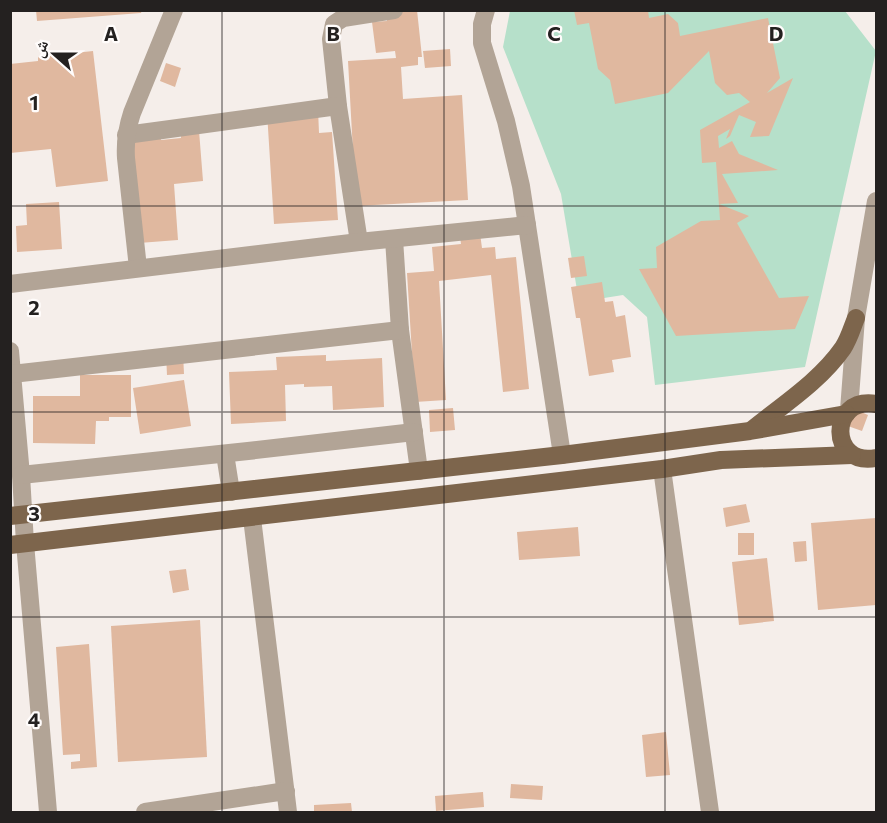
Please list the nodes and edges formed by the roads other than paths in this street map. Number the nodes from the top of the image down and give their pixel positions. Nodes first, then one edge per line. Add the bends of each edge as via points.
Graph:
1 (174, 10) edge
2 (394, 10) edge
3 (486, 10) edge
4 (339, 106) junction
5 (126, 135) junction
6 (876, 201) edge
7 (527, 225) junction
8 (394, 239) junction
9 (359, 242) junction
10 (138, 268) junction
11 (10, 284) edge
12 (856, 318) junction
13 (400, 330) junction
14 (10, 351) edge
15 (12, 374) junction
16 (876, 404) edge
17 (848, 412) junction
18 (750, 431) junction
19 (414, 432) junction
20 (225, 454) junction
21 (562, 455) junction
22 (852, 455) junction
23 (876, 458) edge
24 (495, 462) junction
25 (662, 469) junction
26 (419, 471) junction
27 (21, 475) junction
28 (499, 488) junction
29 (231, 492) junction
30 (17, 515) edge
31 (252, 518) junction
32 (18, 544) edge
33 (286, 791) junction
34 (48, 813) edge
35 (145, 813) edge
36 (288, 813) edge
37 (710, 813) edge

1 - 5 street
2 - 4 street via 343,18 334,24 331,39
3 - 7 street via 482,43 506,121
4 - 5 street
4 - 9 street
5 - 10 street
6 - 12 street
7 - 8 street
7 - 21 street
8 - 9 street
8 - 13 street
9 - 10 street
10 - 11 street
12 - 17 street
12 - 18 main road via 833,360
13 - 15 street
13 - 19 street
14 - 15 street
15 - 27 street
16 - 17 main road via 858,405
17 - 18 main road
17 - 22 main road via 840,431 841,440
18 - 21 main road
19 - 20 street
19 - 26 street
20 - 27 street
20 - 29 street
21 - 24 main road
22 - 23 main road
22 - 25 main road via 721,460
24 - 26 main road
24 - 28 main road
25 - 28 main road
25 - 37 street
26 - 29 main road
27 - 30 street
28 - 31 main road
29 - 30 main road
30 - 32 street
31 - 32 main road
31 - 33 street
32 - 34 street
33 - 35 street
33 - 36 street

